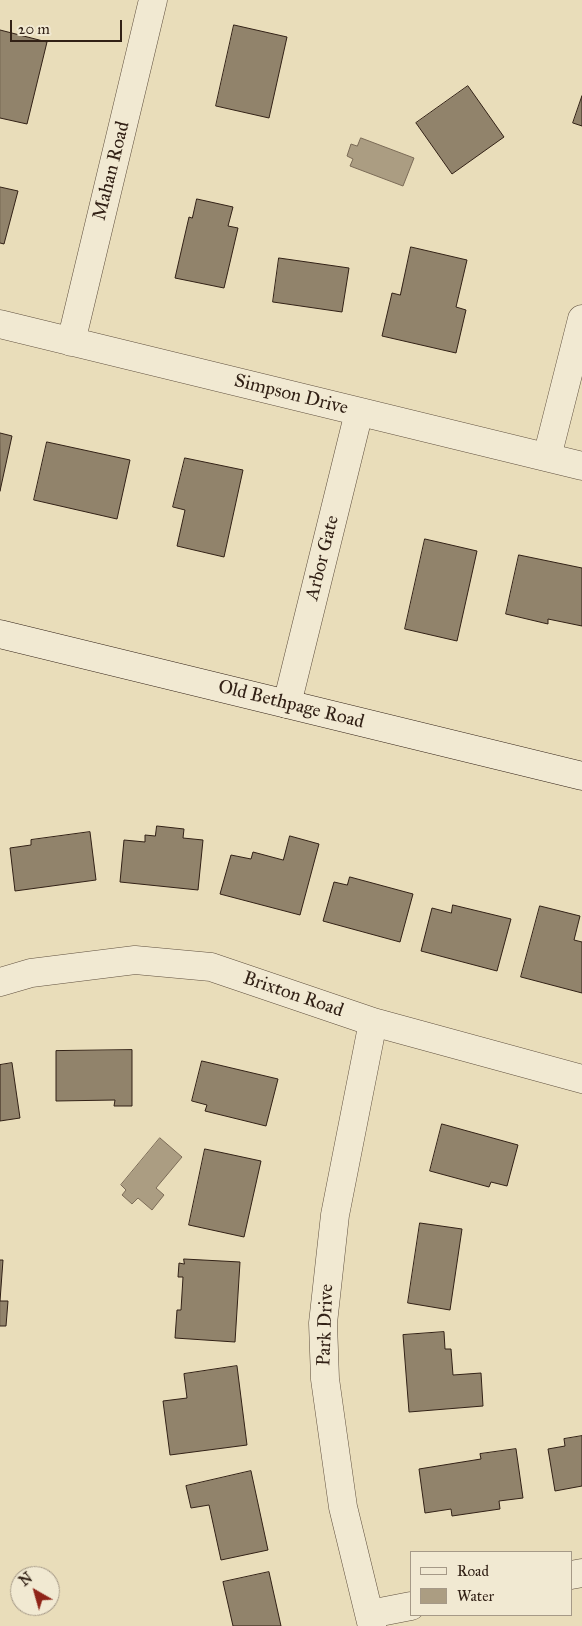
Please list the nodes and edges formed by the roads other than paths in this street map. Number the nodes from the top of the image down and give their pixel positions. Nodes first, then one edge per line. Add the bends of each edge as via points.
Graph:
1 (153, 0) edge
2 (582, 319) edge
3 (0, 324) edge
4 (71, 342) junction
5 (359, 412) junction
6 (547, 457) junction
7 (582, 466) edge
8 (0, 634) edge
9 (288, 704) junction
10 (582, 776) edge
11 (0, 982) edge
12 (373, 1022) junction
13 (582, 1079) edge
14 (410, 1606) edge
15 (371, 1620) edge

1 - 4 street, Mahan Road
2 - 6 street
3 - 4 street, Simpson Drive
4 - 5 street, Simpson Drive
5 - 6 street, Simpson Drive
5 - 9 street, Arbor Gate
6 - 7 street, Simpson Drive
8 - 9 street, Old Bethpage Road
9 - 10 street, Old Bethpage Road
11 - 12 street, Brixton Road via 31,973 135,960 212,967
12 - 13 street, Brixton Road
12 - 15 street, Park Drive via 335,1215 323,1323 325,1379 343,1507
14 - 15 street

